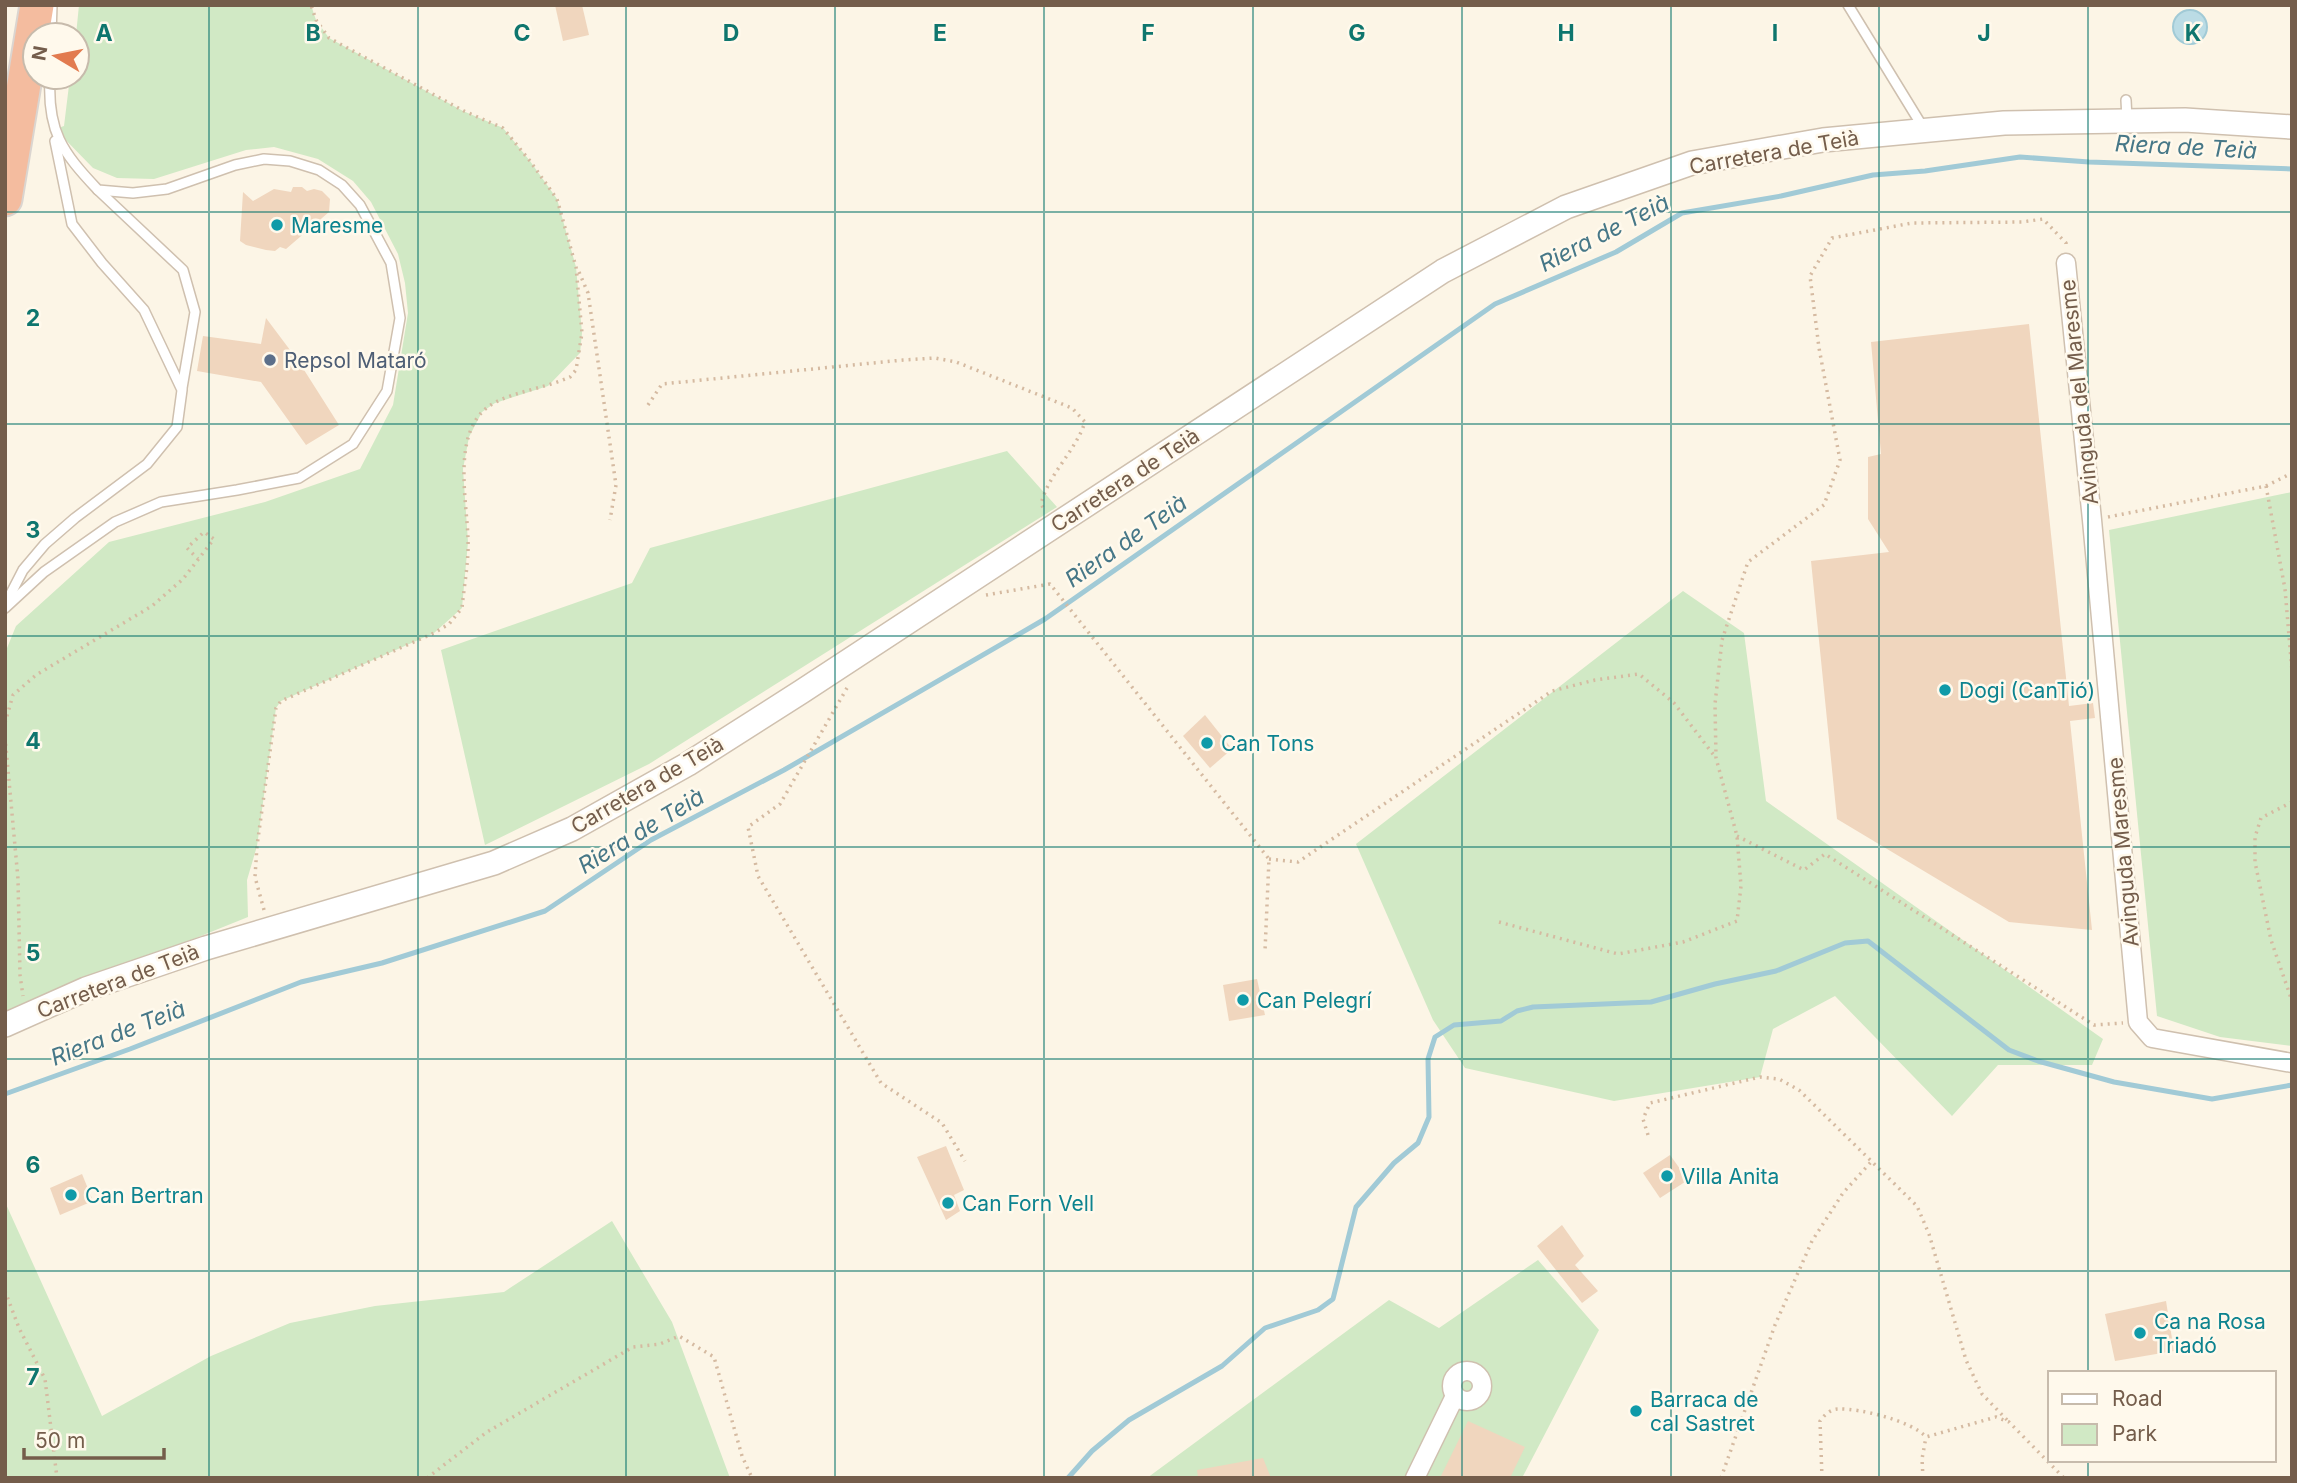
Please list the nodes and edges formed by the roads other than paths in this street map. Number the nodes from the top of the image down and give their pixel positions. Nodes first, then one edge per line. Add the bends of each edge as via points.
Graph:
1 (37, 5) edge
2 (1848, 5) edge
3 (50, 91) edge
4 (51, 120) junction
5 (2292, 127) edge
6 (1924, 130) junction
7 (98, 190) junction
8 (5, 199) edge
9 (2066, 263) road end
10 (182, 390) junction
11 (2092, 520) joint
12 (5, 606) edge
13 (16, 1021) edge
14 (2292, 1063) edge
15 (1455, 1396) dead end
16 (1415, 1478) edge

1 - 8 highway
2 - 6 lane
3 - 4 lane
4 - 7 lane via 64,152
4 - 10 lane via 72,224 144,310
5 - 6 street, Carretera de Teià via 2185,120 2127,110
6 - 13 street, Carretera de Teià via 1823,140 1692,163 1566,207 1443,271 688,764 572,829 494,863 205,948 86,989
7 - 10 lane via 183,270 195,312
7 - 12 lane via 133,193 167,189 235,164 264,159 319,170 342,185 360,205 391,263 400,318 387,391 352,444 299,478 161,502 115,522
9 - 11 street, Avinguda del Maresme
10 - 12 lane via 177,427 147,464 45,544 23,570
11 - 14 street, Avinguda Maresme via 2138,1023 2152,1038
15 - 16 street

